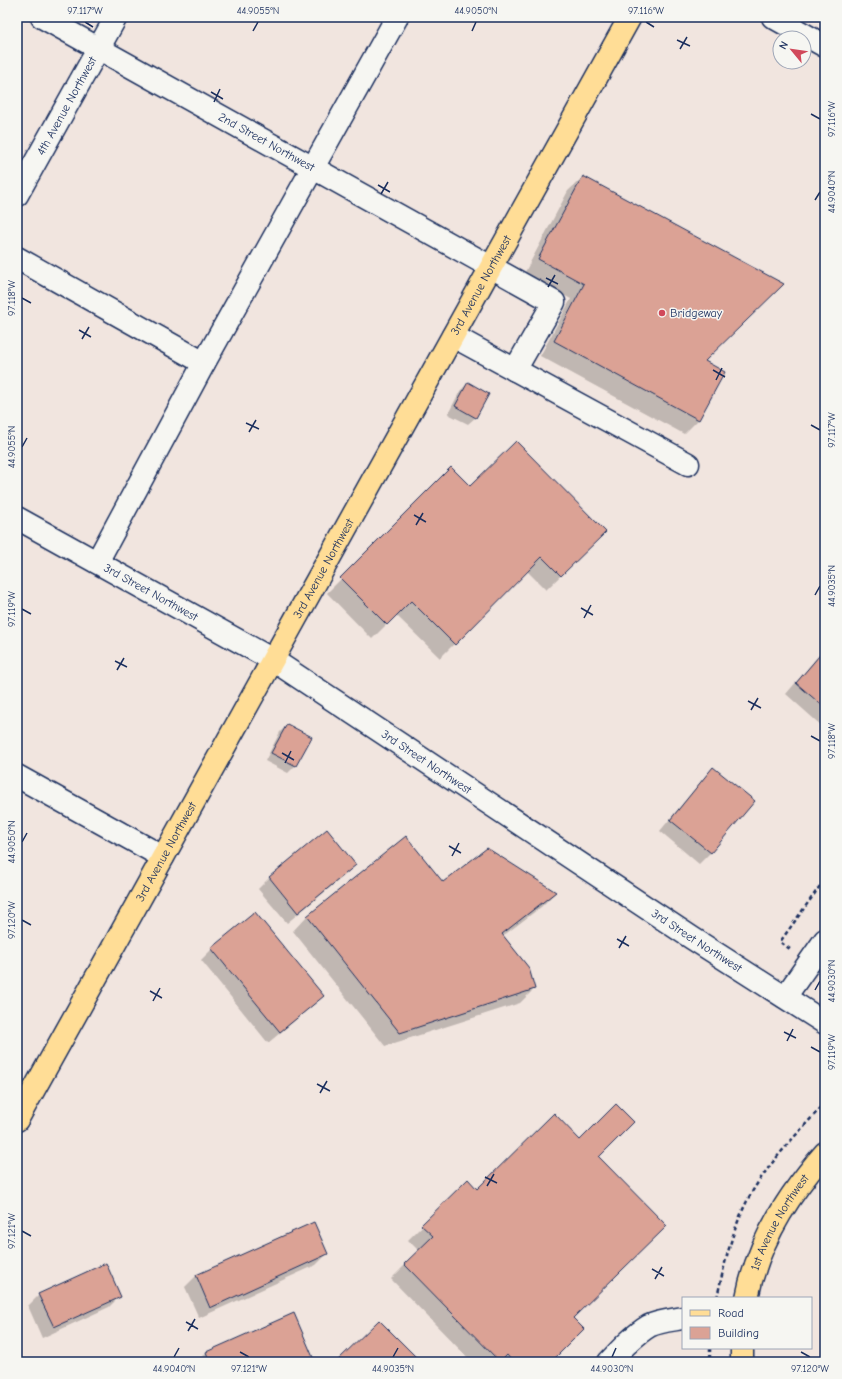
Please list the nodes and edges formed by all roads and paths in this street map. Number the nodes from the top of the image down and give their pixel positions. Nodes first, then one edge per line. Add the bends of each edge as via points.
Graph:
1 (42, 17) edge
2 (116, 17) edge
3 (397, 17) edge
4 (630, 17) edge
5 (773, 17) edge
6 (825, 46) edge
7 (99, 48) junction
8 (314, 168) junction
9 (17, 195) edge
10 (17, 258) edge
11 (491, 267) junction
12 (453, 336) junction
13 (204, 363) junction
14 (515, 370) junction
15 (688, 464) dead end
16 (17, 518) edge
17 (97, 562) junction
18 (273, 660) junction
19 (17, 776) edge
20 (163, 857) junction
21 (825, 940) edge
22 (785, 997) junction
23 (825, 1023) edge
24 (825, 1103) edge
25 (17, 1120) edge
26 (825, 1153) edge
27 (718, 1297) edge
28 (747, 1297) edge
29 (682, 1318) edge
30 (710, 1349) edge
31 (742, 1349) edge
32 (609, 1362) edge
33 (710, 1362) edge
34 (742, 1362) edge

1 - 7 street, 2nd Street Northwest
2 - 7 street, 4th Avenue Northwest
3 - 8 street
4 - 11 main road, 3rd Avenue Northwest
5 - 6 street
7 - 8 street, 2nd Street Northwest
7 - 9 street, 4th Avenue Northwest
8 - 11 street, 2nd Street Northwest
8 - 13 street
10 - 13 street
11 - 12 main road, 3rd Avenue Northwest
11 - 14 street, 2nd Street Northwest via 554,302
12 - 14 street
12 - 18 main road, 3rd Avenue Northwest
13 - 17 street
14 - 15 street
16 - 17 street, 3rd Street Northwest
17 - 18 street, 3rd Street Northwest
18 - 20 main road, 3rd Avenue Northwest
18 - 22 street, 3rd Street Northwest via 678,929
19 - 20 street
20 - 25 main road, 3rd Avenue Northwest
21 - 22 street
22 - 23 street, 3rd Street Northwest
24 - 27 path via 779,1156 748,1201 730,1245
26 - 28 main road, 1st Avenue Northwest via 779,1215 761,1252
29 - 32 street via 650,1326
30 - 33 path
31 - 34 main road

